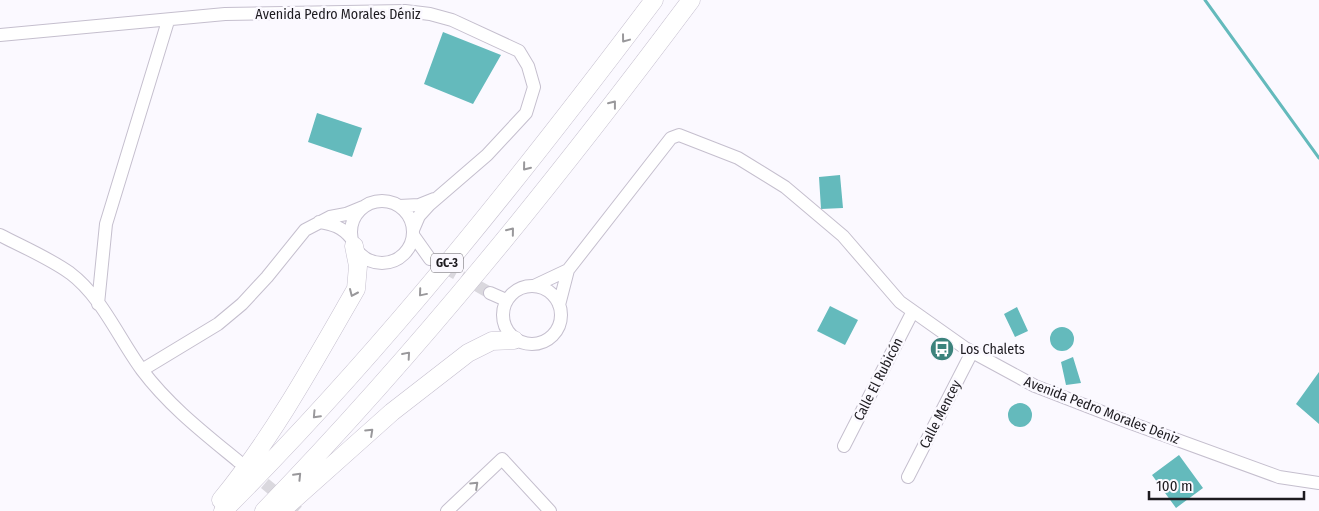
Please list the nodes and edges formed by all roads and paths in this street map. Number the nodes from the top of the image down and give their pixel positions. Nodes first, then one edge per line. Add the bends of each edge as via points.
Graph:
1 (654, 0) edge
2 (691, 0) edge
3 (168, 21) junction
4 (0, 36) edge
5 (437, 198) junction
6 (400, 206) junction
7 (363, 207) junction
8 (319, 222) junction
9 (413, 233) junction
10 (0, 235) edge
11 (353, 242) junction
12 (402, 256) junction
13 (568, 270) junction
14 (534, 286) junction
15 (490, 293) tunnel mouth
16 (506, 300) junction
17 (98, 304) junction
18 (559, 305) junction
19 (912, 313) junction
20 (514, 340) junction
21 (130, 352) junction
22 (972, 352) junction
23 (162, 359) junction
24 (142, 370) junction
25 (158, 388) junction
26 (844, 446) dead end
27 (238, 461) dead end
28 (908, 477) dead end
29 (1319, 483) edge
30 (211, 511) edge
31 (223, 511) edge
32 (264, 511) edge
33 (281, 511) edge
34 (448, 511) edge
35 (550, 511) edge

1 -> 31 highway, GC-3 via 565,118 420,295 326,404
32 -> 2 highway, GC-3 via 336,437 458,297 596,126
3 - 4 street, Avenida Pedro Morales Déniz
3 - 5 street, Avenida Pedro Morales Déniz via 225,14 405,11 452,20 520,51 534,87 526,113 487,155
3 - 17 street via 106,224
5 - 6 street
5 - 9 street via 419,216
6 - 7 street via 381,200
6 - 9 street via 406,212
7 - 8 street
7 - 11 street via 353,221
8 - 11 street via 345,230
8 - 23 street via 296,239 242,304 218,324
9 - 12 street via 411,243
9 - 12 street via 430,259
10 - 17 street via 69,272
11 - 12 street via 359,254 375,262 394,261
11 -> 30 highway via 358,266 356,289 275,427 250,464
13 - 14 street
13 - 18 street
13 - 19 street, Avenida Pedro Morales Déniz via 671,138 680,135 738,158 785,187 843,236
14 - 16 street via 518,289
14 - 18 street via 550,292
15 - 16 street
16 - 20 street via 502,317
17 - 21 street
18 - 20 street via 560,324 550,339 532,345
19 - 22 street, Avenida Pedro Morales Déniz
19 - 26 street, Calle El Rubicón
33 -> 20 highway via 392,412 468,353 492,341
21 - 23 street
21 - 24 street
22 - 28 street, Calle Mencey
22 - 29 street, Avenida Pedro Morales Déniz via 1035,386 1128,422 1279,477
23 - 24 street
23 - 25 street
24 - 25 street
25 - 27 street via 174,407
34 -> 35 street via 502,460

